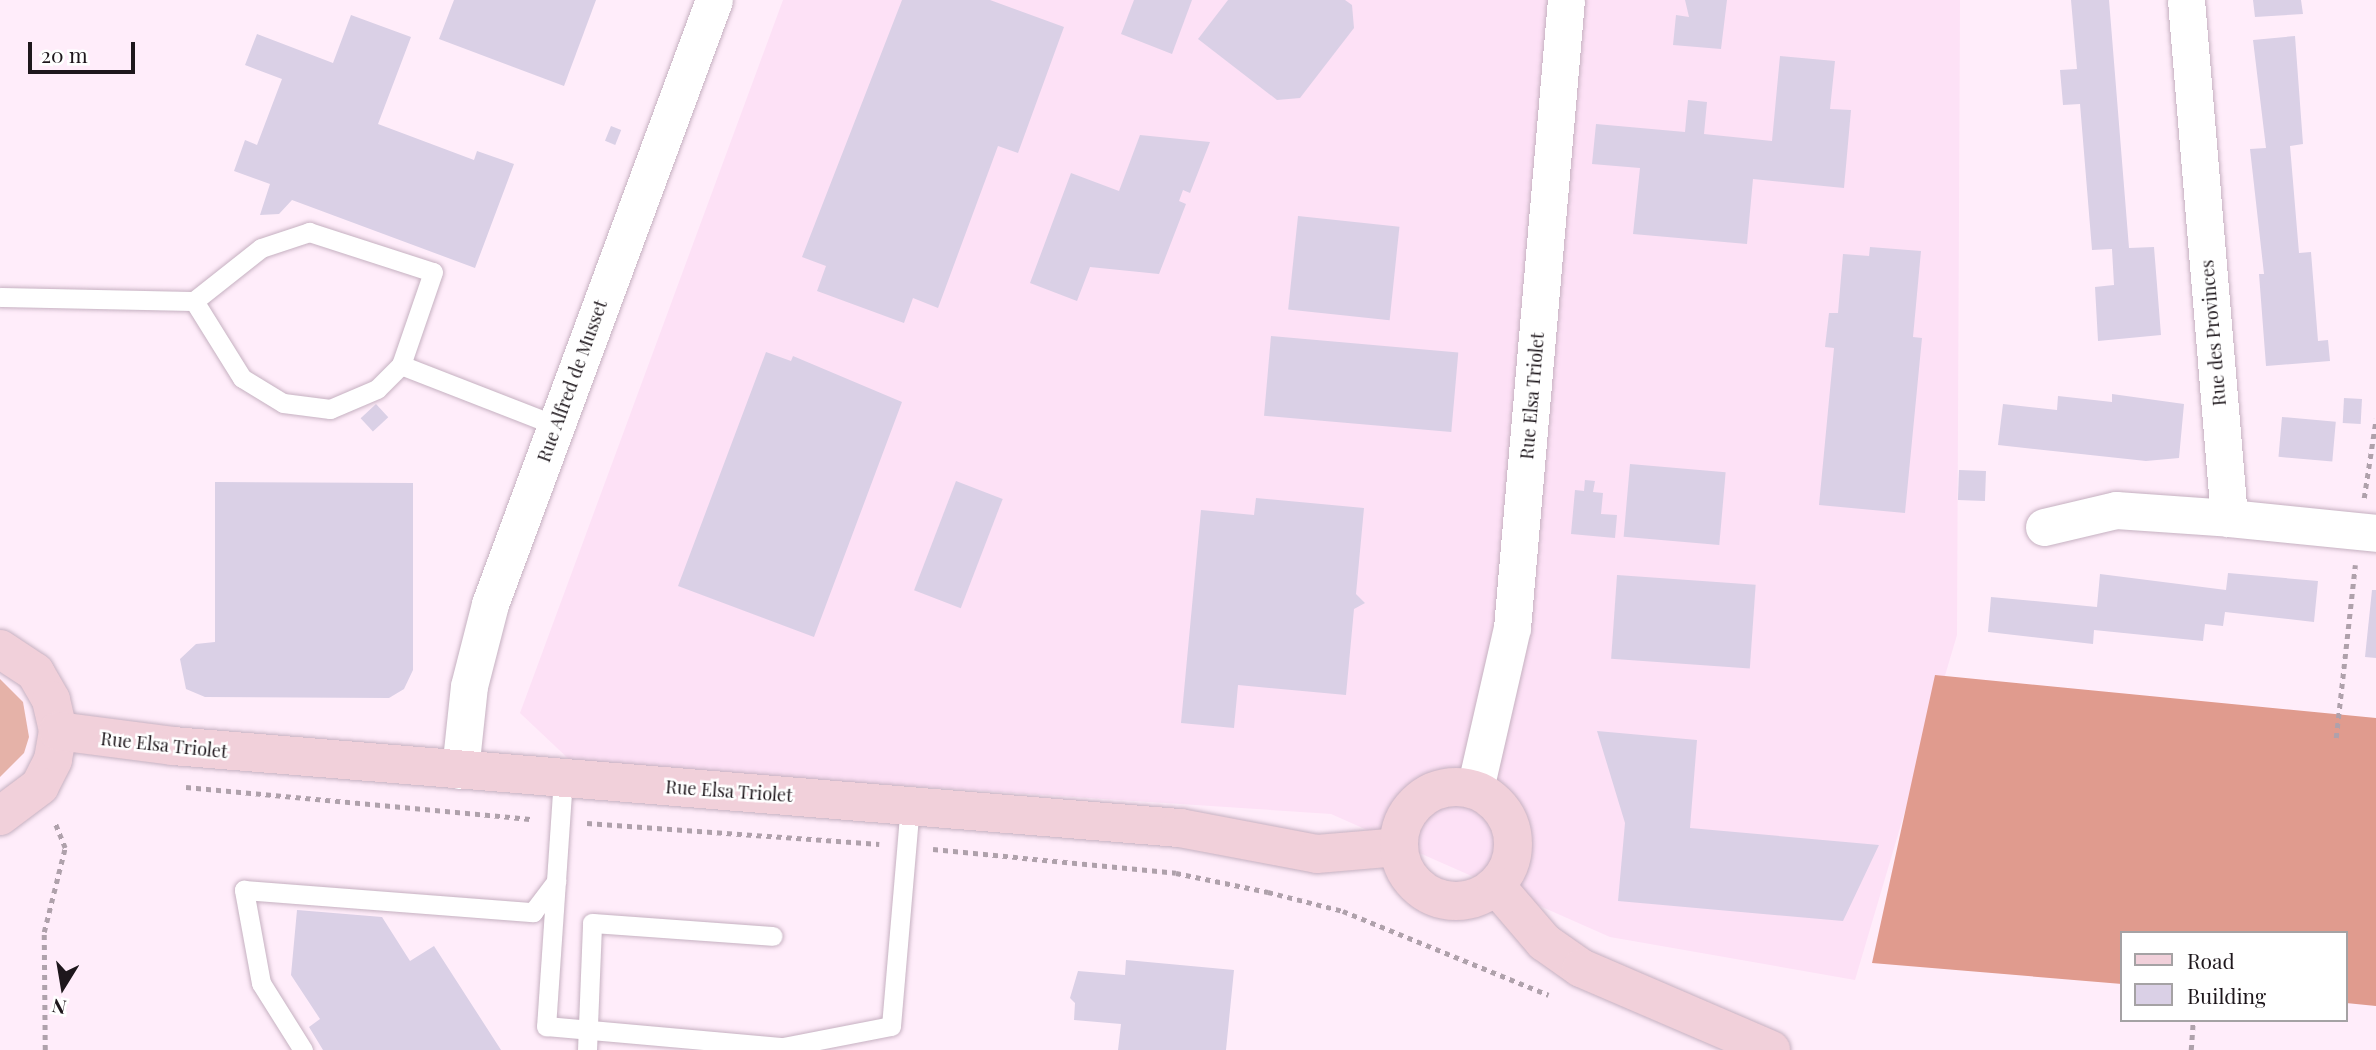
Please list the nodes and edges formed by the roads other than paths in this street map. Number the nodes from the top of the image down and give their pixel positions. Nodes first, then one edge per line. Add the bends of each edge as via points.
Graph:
1 (714, 0) edge
2 (1566, 0) edge
3 (2186, 0) edge
4 (0, 297) edge
5 (194, 301) junction
6 (401, 365) junction
7 (555, 425) junction
8 (2228, 518) junction
9 (2044, 527) dead end
10 (2367, 532) edge
11 (0, 649) edge
12 (58, 731) junction
13 (460, 770) junction
14 (563, 778) junction
15 (1475, 789) junction
16 (910, 805) junction
17 (0, 816) edge
18 (1398, 848) junction
19 (556, 881) junction
20 (1496, 886) junction
21 (773, 936) dead end
22 (584, 1029) junction
23 (303, 1050) edge
24 (587, 1050) edge
25 (1771, 1050) edge

1 - 7 street, Rue Alfred de Musset
2 - 15 street, Rue Elsa Triolet via 1512,628
3 - 8 street, Rue des Provinces
4 - 5 lane
5 - 6 lane via 242,378 283,403 330,409 377,389
5 - 6 lane via 261,248 309,232 433,272
6 - 7 lane
7 - 13 street, Rue Alfred de Musset via 489,604 469,686
8 - 9 street via 2116,510
8 - 10 street
11 - 12 street via 35,672 51,700
12 - 13 street, Rue Elsa Triolet
12 - 17 street via 53,760 40,786
13 - 14 street, Rue Elsa Triolet
14 - 16 street, Rue Elsa Triolet
14 - 19 lane
15 - 18 street via 1456,785 1421,797 1408,811
15 - 20 street via 1499,805 1513,831 1514,852
16 - 18 street, Rue Elsa Triolet via 1180,828 1317,853
16 - 22 lane via 891,1026 783,1047
18 - 20 street via 1412,881 1444,900 1471,899
19 - 22 lane via 546,1026
19 - 23 lane via 533,912 244,890 261,984
20 - 25 street via 1544,942 1581,968
21 - 22 lane via 592,923
22 - 24 lane

